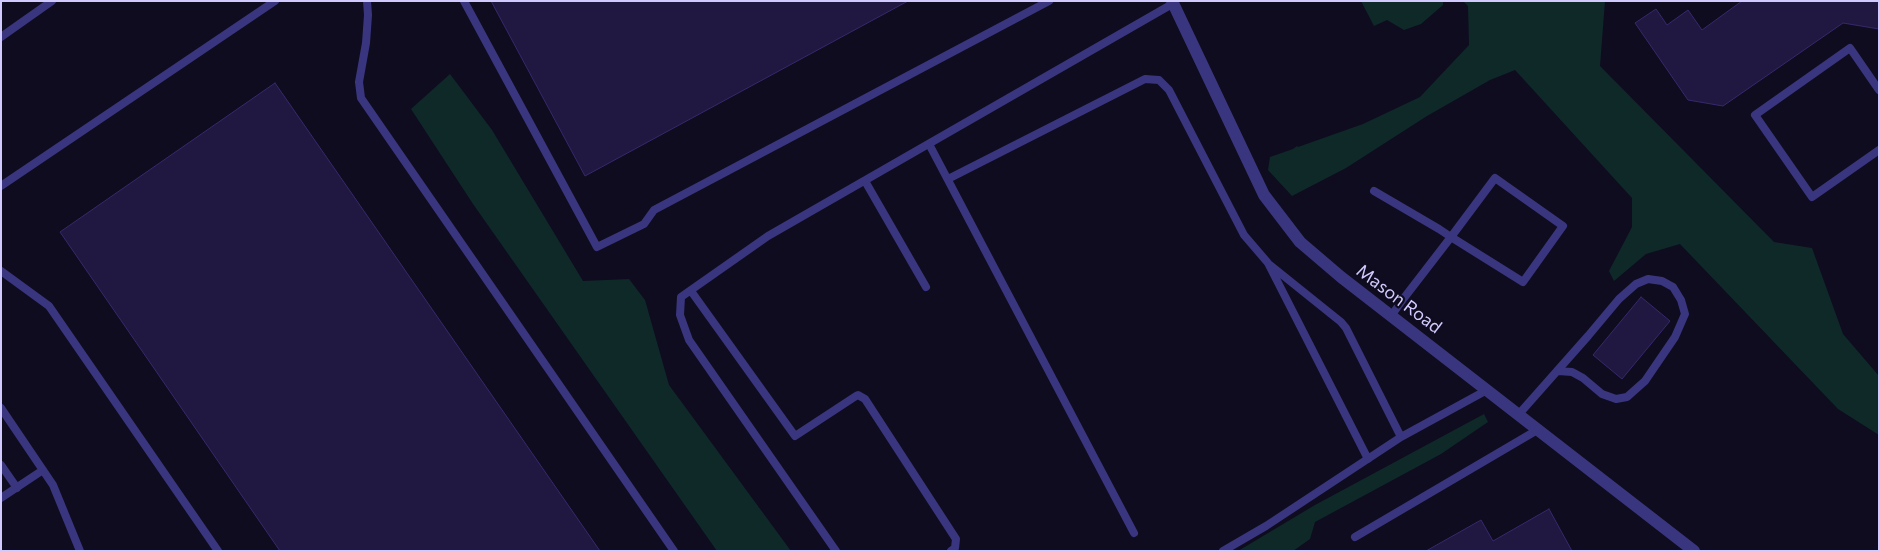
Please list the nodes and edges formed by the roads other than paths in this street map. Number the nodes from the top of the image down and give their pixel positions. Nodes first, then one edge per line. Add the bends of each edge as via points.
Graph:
1 (52, 1) edge
2 (275, 1) edge
3 (367, 1) edge
4 (464, 1) edge
5 (1050, 1) edge
6 (1173, 2) edge
7 (1, 37) edge
8 (1879, 90) edge
9 (929, 144) junction
10 (1879, 150) edge
11 (948, 179) junction
12 (865, 181) junction
13 (1, 186) edge
14 (1374, 191) dead end
15 (1451, 237) junction
16 (1268, 263) junction
17 (1, 271) edge
18 (926, 287) dead end
19 (691, 291) junction
20 (1391, 316) junction
21 (1558, 371) junction
22 (1488, 390) junction
23 (1, 408) edge
24 (1519, 414) junction
25 (1539, 429) junction
26 (1401, 437) junction
27 (1368, 458) junction
28 (1, 465) edge
29 (43, 470) junction
30 (17, 488) junction
31 (1, 498) edge
32 (1134, 533) dead end
33 (1355, 537) dead end
34 (80, 551) edge
35 (218, 551) edge
36 (674, 551) edge
37 (836, 551) edge
38 (951, 551) edge
39 (1223, 551) edge
40 (1694, 551) edge

1 - 7 lane
2 - 13 lane
3 - 36 lane via 366,43 359,82 361,98
4 - 5 lane via 598,247 644,224 654,210
6 - 9 lane
6 - 20 street, Mason Road via 1264,195 1300,242
8 - 10 lane via 1850,48 1754,115 1812,197
9 - 11 lane
9 - 12 lane
11 - 16 lane via 1145,79 1159,80 1169,90 1244,235
11 - 32 lane
12 - 18 lane
12 - 19 lane via 768,236
14 - 15 lane
15 - 15 lane via 1495,178 1563,226 1523,282
15 - 20 lane
16 - 26 lane via 1346,328
16 - 27 lane
17 - 35 lane via 49,306
19 - 37 lane via 682,297 680,315 689,340
19 - 38 lane via 795,436 856,396 865,399 956,539 955,548
20 - 22 street, Mason Road
21 - 21 lane via 1619,299 1636,284 1648,279 1662,280 1673,287 1685,314 1675,337 1646,382 1627,397 1616,399 1602,394 1572,372
21 - 24 lane
22 - 24 street, Mason Road
22 - 26 lane
23 - 29 lane
24 - 25 street, Mason Road
25 - 33 lane
25 - 40 street, Mason Road
26 - 27 lane
27 - 39 lane
28 - 30 lane
29 - 30 lane
29 - 34 lane via 53,485
30 - 31 lane

